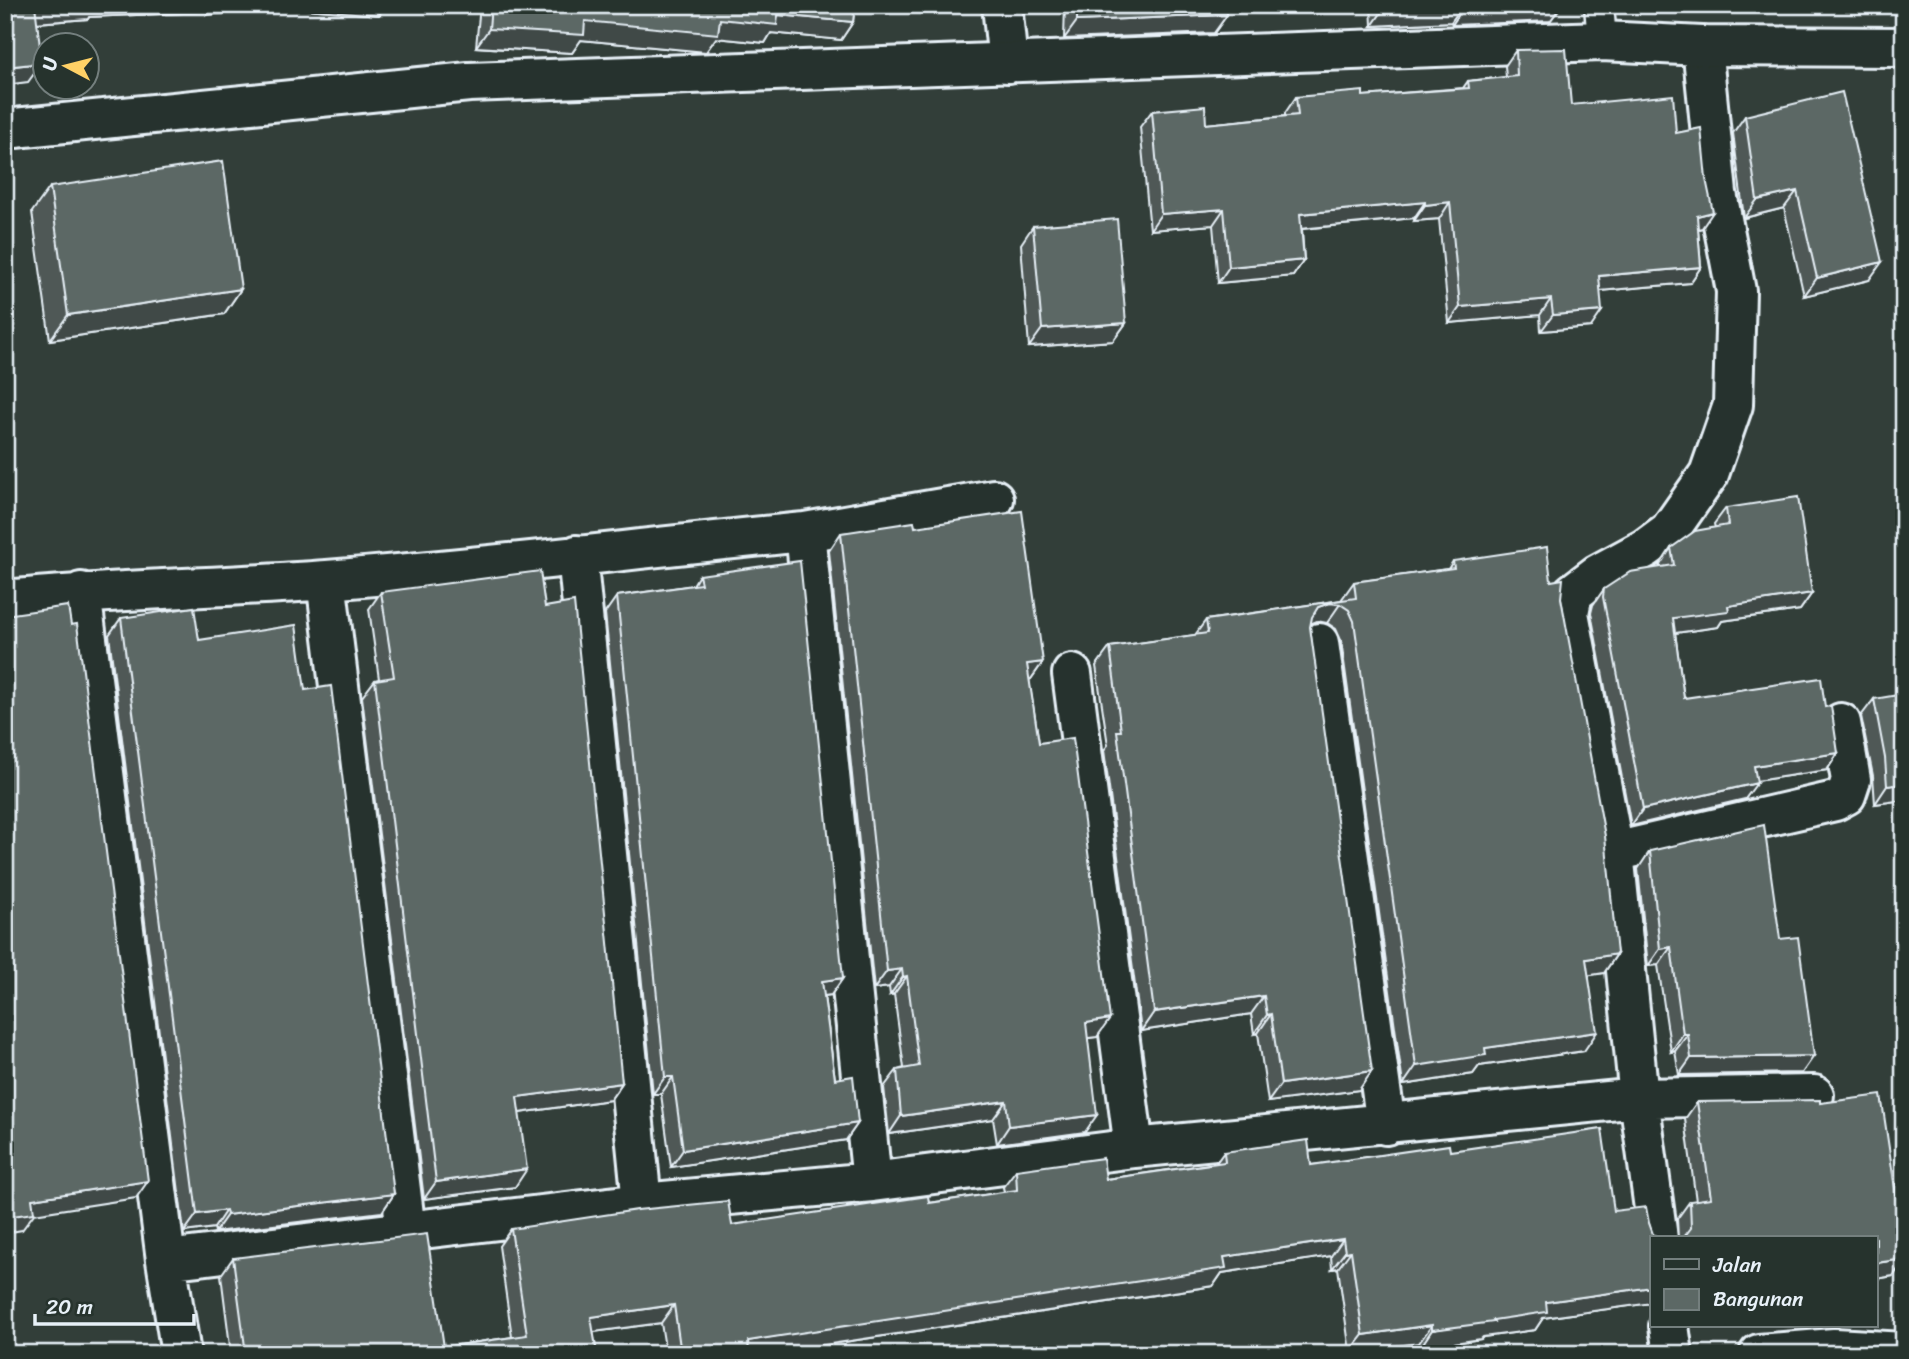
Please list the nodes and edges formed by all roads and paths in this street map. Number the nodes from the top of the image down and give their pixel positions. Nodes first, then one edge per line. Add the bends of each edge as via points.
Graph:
1 (1002, 5) edge
2 (1601, 23) edge
3 (1702, 46) junction
4 (1904, 47) edge
5 (1008, 63) junction
6 (5, 129) edge
7 (994, 499) dead end
8 (805, 532) junction
9 (577, 555) junction
10 (326, 580) junction
11 (81, 592) junction
12 (5, 600) edge
13 (1319, 643) dead end
14 (1072, 674) dead end
15 (1841, 723) dead end
16 (1614, 852) junction
17 (1814, 1095) dead end
18 (1640, 1098) junction
19 (1385, 1125) junction
20 (1134, 1148) junction
21 (872, 1182) junction
22 (642, 1203) junction
23 (406, 1231) junction
24 (1658, 1236) edge
25 (166, 1260) junction
26 (1669, 1328) edge
27 (1904, 1352) edge
28 (181, 1354) edge
29 (1673, 1354) edge
30 (1759, 1354) edge

1 - 5 street
2 - 3 street
2 - 5 street
3 - 4 street
3 - 16 street via 1717,193 1736,291 1733,405 1709,474 1669,531 1573,593 1569,613
5 - 6 street via 469,82
7 - 8 street
8 - 9 street
8 - 21 street
9 - 10 street
9 - 22 street
10 - 11 street
10 - 23 street
11 - 12 street
11 - 25 street
13 - 19 street
14 - 20 street
15 - 16 street via 1851,780 1846,795
16 - 18 street
17 - 18 street
18 - 19 street
18 - 24 street
19 - 20 street
20 - 21 street
21 - 22 street
22 - 23 street
23 - 25 street
25 - 28 street
26 - 29 street
27 - 30 street via 1834,1348

